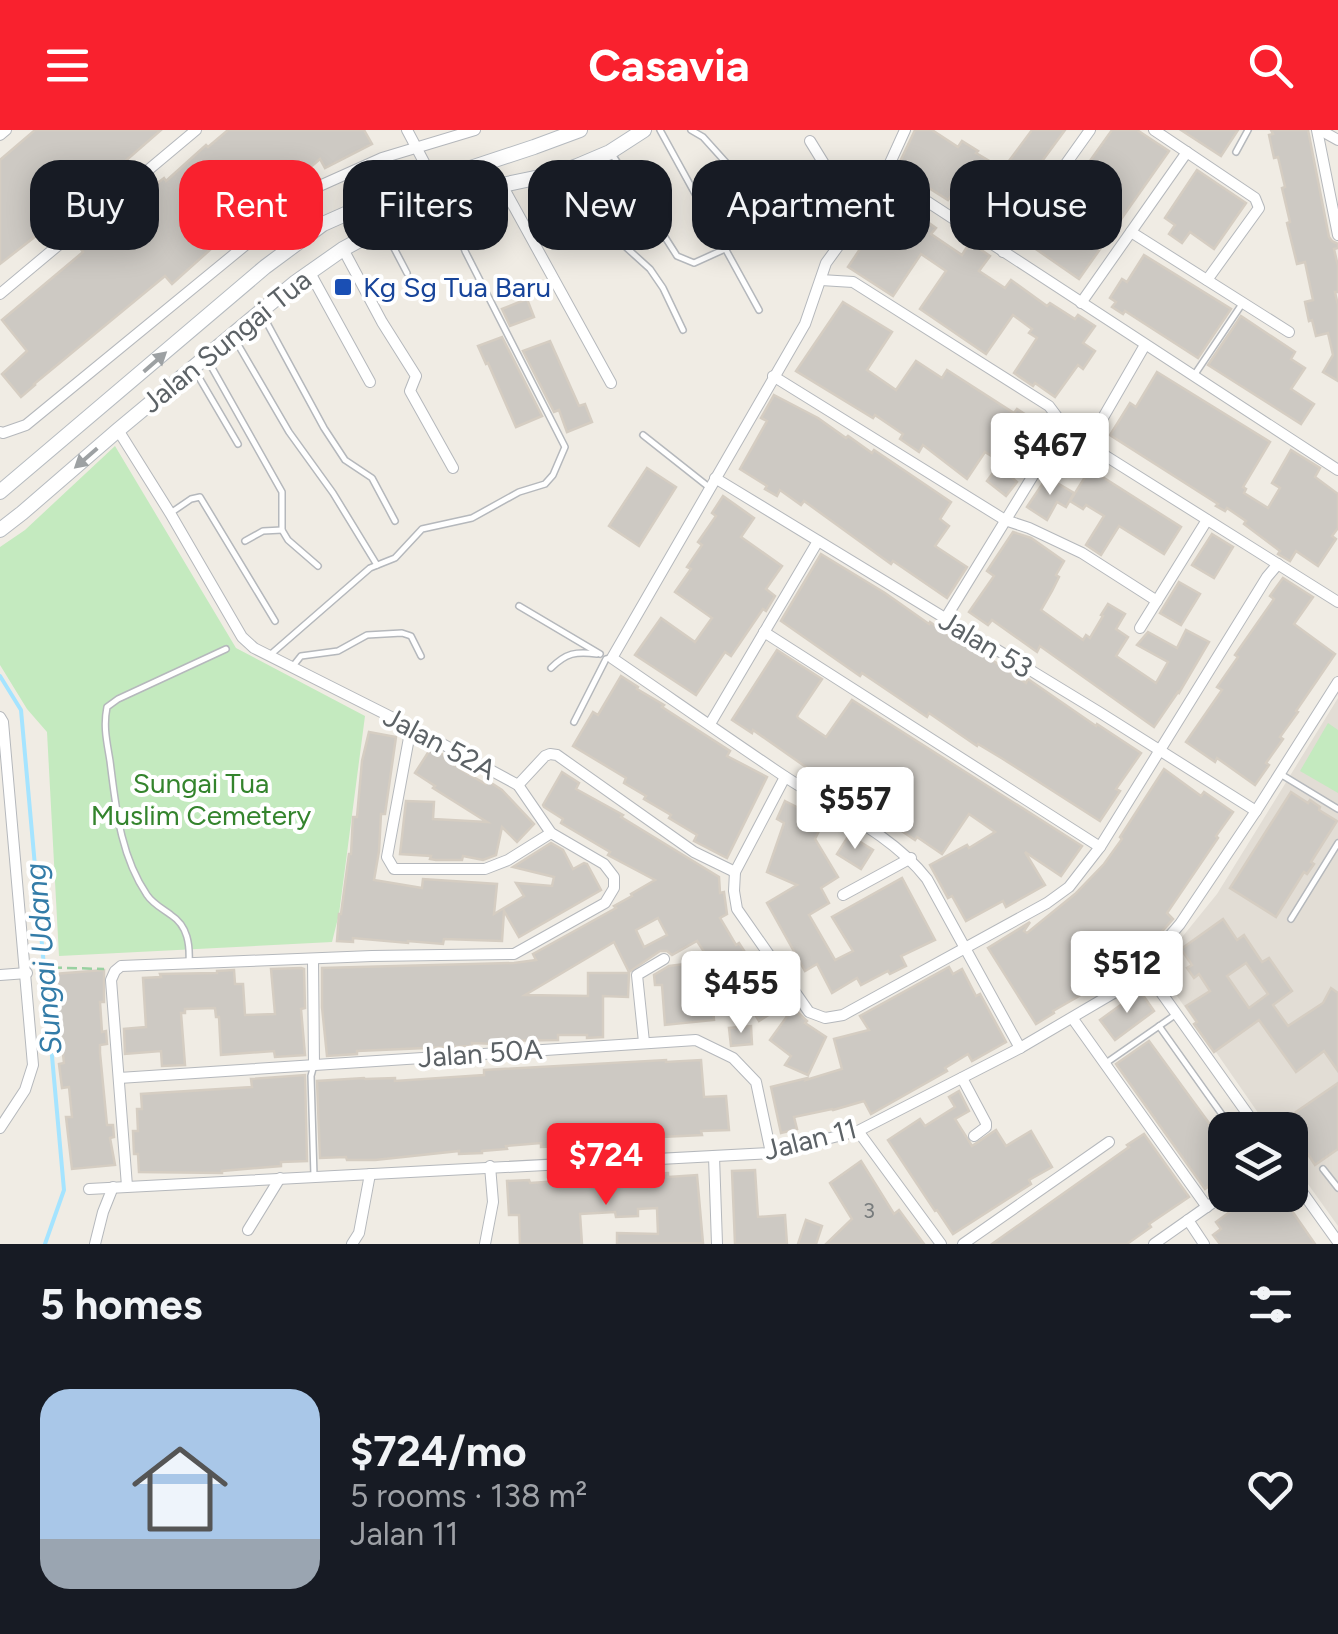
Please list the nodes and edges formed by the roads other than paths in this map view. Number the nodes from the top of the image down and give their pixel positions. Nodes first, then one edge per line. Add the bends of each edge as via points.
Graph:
1 (196, 130) edge
2 (407, 130) edge
3 (475, 130) edge
4 (580, 130) edge
5 (644, 130) edge
6 (660, 130) edge
7 (691, 130) edge
8 (1090, 130) edge
9 (1154, 130) edge
10 (1248, 130) edge
11 (1318, 130) edge
12 (901, 133) edge
13 (1338, 140) edge
14 (810, 141) dead end
15 (417, 147) junction
16 (610, 152) junction
17 (1188, 152) junction
18 (1236, 152) dead end
19 (424, 160) edge
20 (494, 160) edge
21 (591, 160) edge
22 (723, 160) edge
23 (822, 160) edge
24 (890, 160) edge
25 (692, 188) edge
26 (508, 196) edge
27 (930, 204) edge
28 (343, 215) edge
29 (1132, 232) junction
30 (1338, 235) edge
31 (343, 250) edge
32 (351, 250) edge
33 (396, 250) edge
34 (465, 250) edge
35 (629, 250) edge
36 (724, 250) edge
37 (727, 250) edge
38 (835, 250) edge
39 (1003, 252) junction
40 (309, 272) junction
41 (407, 272) dead end
42 (821, 280) junction
43 (1207, 280) junction
44 (0, 294) edge
45 (1081, 303) junction
46 (1243, 303) junction
47 (759, 310) dead end
48 (261, 312) junction
49 (682, 330) dead end
50 (1289, 332) dead end
51 (233, 336) junction
52 (1146, 345) junction
53 (200, 362) junction
54 (773, 376) junction
55 (1194, 376) junction
56 (370, 382) dead end
57 (610, 383) dead end
58 (118, 430) junction
59 (1, 433) edge
60 (643, 435) dead end
61 (238, 444) dead end
62 (452, 468) dead end
63 (1338, 470) edge
64 (712, 483) junction
65 (0, 492) edge
66 (170, 513) junction
67 (1005, 520) junction
68 (1207, 520) junction
69 (395, 521) dead end
70 (0, 530) edge
71 (282, 530) junction
72 (818, 540) junction
73 (245, 541) dead end
74 (1278, 564) junction
75 (377, 565) junction
76 (318, 566) dead end
77 (1157, 601) junction
78 (1338, 602) edge
79 (518, 606) dead end
80 (946, 619) junction
81 (274, 622) dead end
82 (1140, 628) dead end
83 (764, 632) junction
84 (226, 650) dead end
85 (270, 655) junction
86 (421, 656) dead end
87 (606, 657) junction
88 (293, 666) junction
89 (551, 668) dead end
90 (1338, 682) edge
91 (0, 717) edge
92 (574, 722) dead end
93 (710, 724) junction
94 (411, 727) junction
95 (1160, 751) junction
96 (1280, 773) junction
97 (785, 776) junction
98 (518, 785) junction
99 (1338, 810) edge
100 (1256, 811) junction
101 (551, 833) junction
102 (1338, 843) edge
103 (1100, 847) junction
104 (910, 858) junction
105 (736, 872) junction
106 (843, 895) dead end
107 (1290, 919) dead end
108 (965, 949) junction
109 (664, 959) dead end
110 (313, 960) junction
111 (189, 963) junction
112 (1143, 967) junction
113 (31, 970) junction
114 (0, 975) edge
115 (1177, 1014) junction
116 (1073, 1019) junction
117 (1159, 1026) junction
118 (644, 1042) junction
119 (1020, 1048) junction
120 (314, 1064) junction
121 (1104, 1064) junction
122 (118, 1078) junction
123 (962, 1078) junction
124 (1221, 1112) edge
125 (1245, 1112) edge
126 (0, 1128) edge
127 (858, 1131) junction
128 (974, 1136) dead end
129 (1109, 1142) dead end
130 (771, 1152) junction
131 (714, 1156) junction
132 (490, 1166) junction
133 (1324, 1168) dead end
134 (370, 1174) junction
135 (314, 1176) junction
136 (280, 1178) junction
137 (128, 1186) junction
138 (113, 1187) junction
139 (1338, 1188) edge
140 (89, 1189) dead end
141 (1308, 1200) edge
142 (1207, 1207) joint
143 (1188, 1220) junction
144 (248, 1230) dead end
145 (1338, 1242) edge
146 (95, 1244) edge
147 (352, 1244) edge
148 (486, 1244) edge
149 (717, 1244) edge
150 (941, 1244) edge
151 (963, 1244) edge
152 (1154, 1244) edge
153 (1204, 1244) edge

1 - 44 street
2 - 15 street
3 - 15 street
4 - 20 main road, Jalan Sungai Tua
5 - 16 main road, Jalan Sungai Tua
6 - 25 lane
7 - 22 lane
8 - 39 street
9 - 17 street
10 - 18 lane
11 - 13 street
11 - 30 street
12 - 24 street
14 - 23 street
15 - 19 street
15 - 59 street via 315,188 26,425
16 - 21 main road, Jalan Sungai Tua
16 - 36 lane via 677,256 694,263
17 - 29 street
17 - 43 street via 1255,198 1259,208
26 - 57 street
27 - 39 street
65 -> 28 main road, Jalan Sungai Tua via 291,246
29 - 43 street
29 - 45 street
31 - 40 main road, Jalan Sungai Tua
32 - 62 street via 382,322 416,376 410,391
33 - 41 lane
34 - 75 lane via 565,447 546,484 472,518 422,529 395,558
35 - 49 lane via 663,288
37 - 47 lane
38 - 42 street
39 - 45 street
40 - 48 main road, Jalan Sungai Tua
40 - 56 street
42 - 54 street via 805,324
42 - 67 street via 853,282 1050,406 1062,430
43 - 46 street
45 - 52 street
46 - 50 street
46 - 55 lane
48 - 51 main road, Jalan Sungai Tua
48 - 69 lane via 324,428 345,460 372,478
51 - 53 main road, Jalan Sungai Tua
51 - 75 lane
52 - 55 street
52 - 68 street via 1093,434 1095,445
53 - 58 main road, Jalan Sungai Tua
53 - 61 lane
53 - 71 lane via 282,492
54 - 64 street
54 - 67 street
55 - 63 street
58 - 66 street, Jalan 52A
58 -> 70 main road, Jalan Sungai Tua
60 - 64 lane
64 - 72 street, Jalan 53
64 - 87 street
66 - 81 lane via 200,497
66 - 85 street, Jalan 52A via 242,637
67 - 77 street via 1082,553
67 - 80 street
68 - 74 street
68 - 77 street
71 - 73 lane
71 - 76 lane
72 - 80 street, Jalan 53
72 - 83 street
74 - 78 street
74 - 95 street
75 - 85 lane
77 - 82 street
79 - 87 lane
80 - 95 street, Jalan 53
83 - 93 street
83 - 103 street
84 - 111 lane via 118,700 107,707 103,725 130,862 149,899 184,929
85 - 88 street, Jalan 52A
86 - 88 lane via 411,636 376,634 338,651 301,656
87 - 89 lane via 581,651
87 - 92 lane
87 - 93 street
88 - 94 street, Jalan 52A
90 - 96 street, Jalan 11
91 - 113 street
93 - 97 street
94 - 98 street, Jalan 52A
94 - 101 street via 388,857 394,869 485,870
95 - 100 street, Jalan 53
95 - 103 street
96 - 99 lane
96 - 100 street, Jalan 11
97 - 104 street
97 - 105 street
98 - 101 street, Jalan 52A
98 - 105 street via 545,756 557,755 694,852
100 - 112 street, Jalan 11
101 - 110 street, Jalan 52A via 604,864 614,888 606,902 514,954
102 - 107 lane
103 - 108 street via 1048,903
104 - 106 street
104 - 108 street
105 - 108 street via 738,909 809,1012 825,1018 843,1015
108 - 119 street
109 - 118 street via 636,975
110 - 111 street, Jalan 52A
110 - 120 street
111 - 122 street, Jalan 52A via 122,966 113,975
112 - 115 street
112 - 116 street, Jalan 11
113 - 114 street
113 - 126 street via 34,1065
115 - 117 lane
115 - 125 street
116 - 119 street, Jalan 11
116 - 121 street
117 - 121 lane
117 - 124 lane
118 - 120 street, Jalan 50A
118 - 130 street, Jalan 50A via 696,1040 733,1058 756,1082
119 - 123 street, Jalan 11
120 - 122 street, Jalan 50A
120 - 135 lane
121 - 142 street
122 - 137 street
123 - 127 street, Jalan 11
123 - 128 street via 986,1122
127 - 130 street, Jalan 11
127 - 150 street
129 - 151 street
130 - 131 street, Jalan 11
131 - 132 street, Jalan 11
131 - 149 street
132 - 134 street, Jalan 11
132 - 148 street
133 - 139 lane
134 - 135 street, Jalan 11
134 - 147 street
135 - 136 street, Jalan 11
136 - 137 street, Jalan 11
136 - 144 street
137 - 138 street, Jalan 11
138 - 140 street, Jalan 11
138 - 146 street
141 - 145 street
142 - 143 street
143 - 152 street
143 - 153 street

